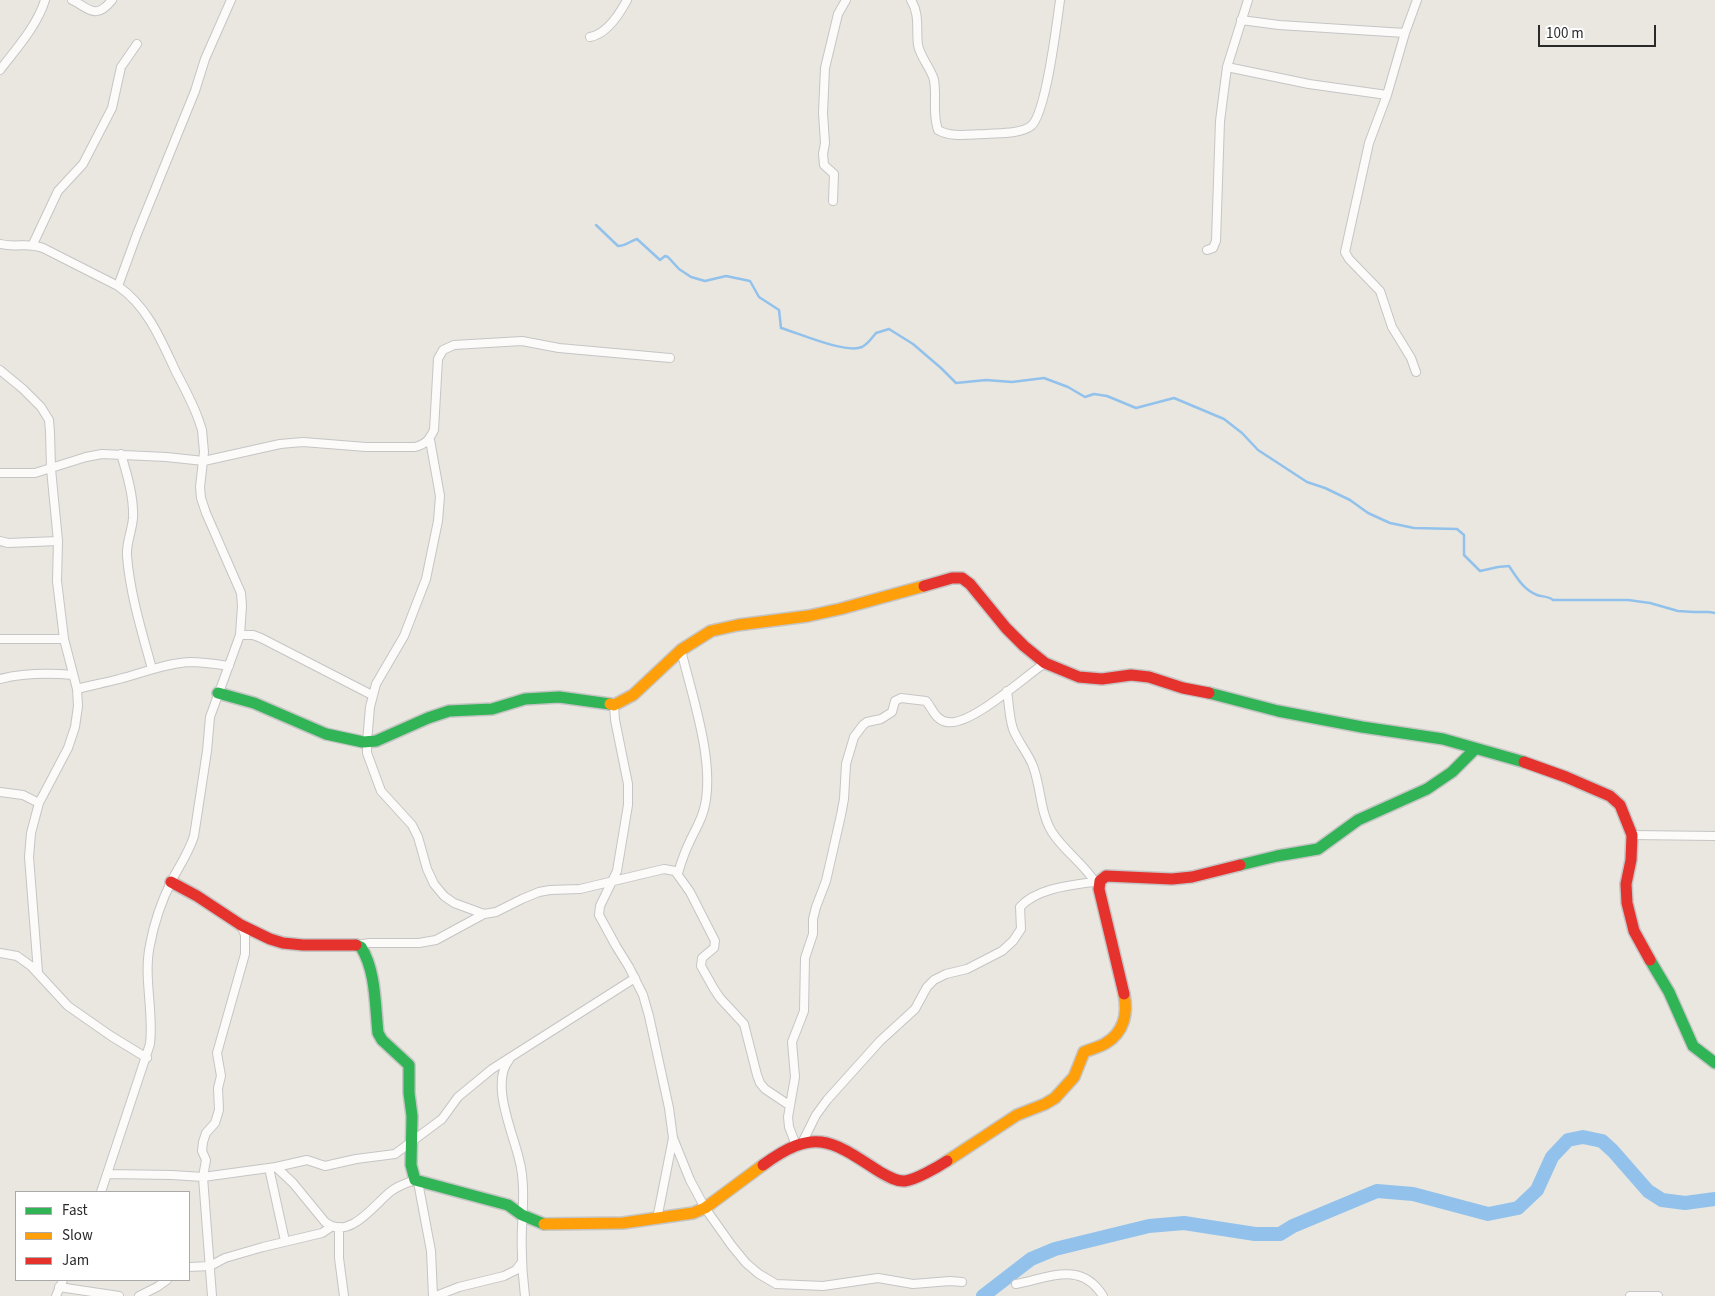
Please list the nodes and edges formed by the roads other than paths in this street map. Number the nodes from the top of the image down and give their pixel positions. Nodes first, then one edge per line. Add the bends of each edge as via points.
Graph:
1 (45, 0) edge
2 (72, 0) edge
3 (112, 0) edge
4 (231, 0) edge
5 (627, 0) edge
6 (835, 0) edge
7 (912, 0) edge
8 (1060, 0) edge
9 (1248, 0) edge
10 (1417, 0) edge
11 (844, 2) edge
12 (1241, 20) junction
13 (1405, 33) junction
14 (590, 37) dead end
15 (137, 44) dead end
16 (1227, 67) junction
17 (0, 70) edge
18 (1387, 95) junction
19 (833, 202) dead end
20 (0, 244) edge
21 (33, 244) junction
22 (1207, 250) dead end
23 (118, 286) junction
24 (670, 358) dead end
25 (0, 370) edge
26 (1416, 372) dead end
27 (430, 440) junction
28 (121, 454) junction
29 (204, 461) junction
30 (51, 469) junction
31 (0, 473) edge
32 (0, 541) edge
33 (58, 541) junction
34 (240, 635) junction
35 (0, 639) edge
36 (64, 639) junction
37 (680, 650) junction
38 (1045, 663) junction
39 (229, 666) junction
40 (152, 669) junction
41 (73, 675) junction
42 (0, 679) edge
43 (77, 688) junction
44 (1007, 691) junction
45 (218, 694) junction
46 (372, 695) junction
47 (614, 705) junction
48 (367, 742) junction
49 (1475, 749) junction
50 (0, 792) edge
51 (39, 803) junction
52 (1632, 835) junction
53 (1715, 836) edge
54 (678, 873) junction
55 (614, 880) junction
56 (1097, 881) junction
57 (171, 882) junction
58 (484, 914) junction
59 (241, 925) junction
60 (357, 945) junction
61 (0, 953) edge
62 (38, 972) junction
63 (635, 978) junction
64 (146, 1058) junction
65 (510, 1059) junction
66 (1715, 1063) edge
67 (789, 1105) junction
68 (674, 1138) junction
69 (410, 1143) junction
70 (799, 1144) junction
71 (273, 1167) junction
72 (108, 1174) junction
73 (203, 1177) junction
74 (416, 1181) junction
75 (101, 1191) edge
76 (704, 1208) junction
77 (522, 1215) junction
78 (657, 1219) junction
79 (335, 1227) junction
80 (285, 1241) junction
81 (522, 1262) junction
82 (210, 1266) junction
83 (190, 1267) edge
84 (164, 1281) edge
85 (962, 1282) dead end
86 (61, 1283) edge
87 (1016, 1284) dead end
88 (56, 1296) edge
89 (119, 1296) edge
90 (139, 1296) edge
91 (212, 1296) edge
92 (344, 1296) edge
93 (434, 1296) edge
94 (525, 1296) edge
95 (1103, 1296) edge
96 (1630, 1296) edge
97 (1658, 1296) edge

1 - 17 street via 39,14
2 - 3 street via 94,12
4 - 23 street via 205,59
5 - 14 street via 603,32
6 - 11 street
7 - 8 street via 917,19 918,46 934,81 935,123 938,130 952,135 1025,130 1033,124 1044,95
9 - 12 street
10 - 13 street
11 - 19 street via 829,51 823,89 825,143 822,154 824,165 834,174
12 - 13 street
12 - 16 street
13 - 18 street
15 - 21 street via 121,67 112,108 83,164 58,191
16 - 18 street via 1309,84
16 - 22 street via 1220,121 1216,241 1213,248
18 - 26 street via 1370,142 1345,252 1380,291 1392,327
20 - 21 street via 12,247
21 - 23 street
23 - 29 street via 142,308 161,337 198,418 204,442
24 - 27 street via 559,348 522,341 454,345 443,350 438,359 434,430
25 - 30 street via 41,407 48,420
27 - 29 street via 415,447 397,448 303,442 280,444
27 - 46 street via 440,496 426,580 404,636 382,671
28 - 29 street
28 - 30 street via 86,457
28 - 40 street via 133,506 126,554
29 - 34 street via 201,498 241,592
30 - 31 street via 35,473
30 - 33 street
32 - 33 street
33 - 36 street via 57,581
34 - 39 street
34 - 46 street via 261,638
35 - 36 street
36 - 41 street
37 - 38 street via 711,631 726,627 840,610 957,577 970,584 1006,628
37 - 47 street via 633,696
37 - 54 street via 702,733 707,799
38 - 44 street
38 - 49 street via 1079,677 1149,677 1278,711 1443,739
39 - 40 street via 189,662
39 - 45 street
40 - 43 street
41 - 42 street via 25,675
41 - 43 street
43 - 51 street via 78,706 73,734
44 - 56 street via 1014,730 1034,767 1051,830
44 - 67 street via 973,715 956,722 940,720 926,702 901,698 895,701 892,712 867,722 854,737 846,764 841,815 805,958 804,1011 792,1042 795,1077
45 - 48 street via 254,703 326,734 353,742
45 - 57 street via 210,718 194,836
46 - 48 street
47 - 48 street via 558,697 524,698 492,709 449,710 392,735
47 - 55 street via 628,784 628,806
48 - 58 street via 367,753 381,791 415,831 434,884 454,903
49 - 52 street via 1518,760 1602,791 1620,805
49 - 56 street via 1452,772 1427,789 1358,820 1318,849 1192,877 1106,876
50 - 51 street via 23,795
51 - 62 street via 28,857
52 - 53 street
52 - 66 street via 1626,884 1634,932 1669,992 1693,1046
54 - 55 street via 664,870
54 - 67 street via 715,941 714,948 702,958 701,966 720,998 744,1024 760,1082
55 - 58 street via 580,889 539,892 496,912
55 - 63 street via 600,906 599,915
56 - 70 street via 1059,888 1026,900 1020,908 1020,933 1005,949 968,969 934,980 916,1009 880,1042 827,1100
56 - 70 street via 1124,992 1125,1019 1107,1043 1084,1052 1074,1077 1055,1098 1017,1115 936,1168 906,1181 885,1175 854,1154 830,1143
57 - 59 street
57 - 64 street via 149,947 151,1033
58 - 60 street via 436,940
59 - 60 street via 283,943
59 - 73 street via 245,935 245,954 217,1053 221,1076 219,1110 203,1142 206,1160
60 - 69 street via 362,947 367,957 378,1034 409,1065
61 - 62 street via 17,956
62 - 64 street via 68,1006
63 - 65 street
63 - 68 street via 650,1016
64 - 72 street
65 - 69 street via 480,1078 458,1097 442,1119
65 - 77 street via 503,1069 501,1085 521,1166
67 - 70 street via 789,1126
68 - 76 street
68 - 78 street
69 - 71 street via 388,1156 325,1166 307,1160
69 - 74 street via 411,1166
70 - 76 street via 773,1158
71 - 73 street
71 - 79 street via 293,1183 325,1222
71 - 80 street
72 - 73 street
72 - 75 street
73 - 82 street
74 - 77 street via 508,1204
74 - 79 street via 390,1192 354,1223
74 - 93 street via 431,1251
76 - 78 street
76 - 85 street via 746,1263 776,1284 823,1286 878,1278 913,1284
77 - 78 street via 547,1225
77 - 81 street
79 - 80 street
79 - 92 street
80 - 82 street via 225,1258
81 - 93 street via 516,1270 504,1276
81 - 94 street
82 - 83 street
82 - 91 street
84 - 90 street
86 - 88 street
86 - 89 street
87 - 95 street via 1042,1277 1080,1275 1090,1280
96 - 97 street

